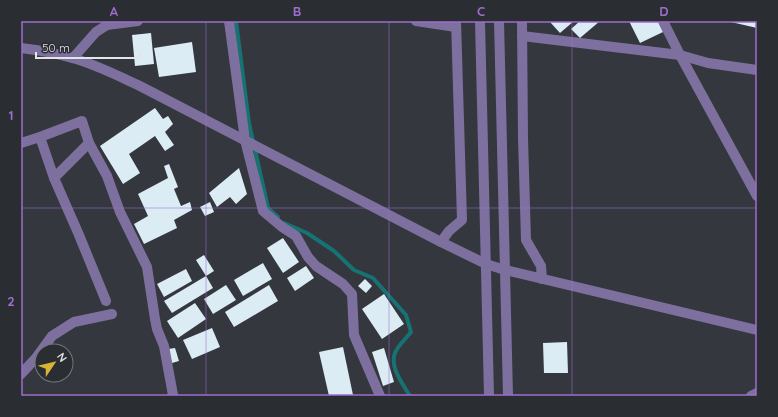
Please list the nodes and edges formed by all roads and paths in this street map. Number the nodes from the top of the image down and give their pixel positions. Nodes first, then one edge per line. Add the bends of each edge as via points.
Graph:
1 (138, 21) edge
2 (229, 21) edge
3 (416, 21) edge
4 (480, 21) edge
5 (499, 21) edge
6 (522, 21) edge
7 (663, 21) edge
8 (106, 23) edge
9 (456, 24) edge
10 (522, 36) junction
11 (21, 48) edge
12 (680, 55) junction
13 (73, 58) junction
14 (757, 70) edge
15 (40, 137) junction
16 (245, 140) junction
17 (21, 143) edge
18 (89, 143) junction
19 (54, 178) junction
20 (757, 196) edge
21 (441, 242) junction
22 (486, 264) junction
23 (505, 270) junction
24 (542, 279) junction
25 (106, 302) dead end
26 (112, 314) dead end
27 (757, 330) edge
28 (21, 374) edge
29 (757, 393) edge
30 (172, 396) edge
31 (380, 396) edge
32 (489, 396) edge
33 (508, 396) edge
34 (751, 396) edge

1 - 8 street
2 - 16 street
3 - 9 street
4 - 22 street
5 - 23 street
6 - 10 street
7 - 12 street
8 - 13 street
9 - 21 street via 462,220
10 - 12 street
10 - 24 street via 526,240 541,266
11 - 13 street
12 - 14 street via 708,63
12 - 20 street
13 - 16 street via 138,85
15 - 17 street
15 - 18 street via 82,121
15 - 19 street
16 - 21 street
16 - 31 street via 263,212 296,236 316,266 343,284 352,294 354,335
18 - 19 street
18 - 30 street via 107,176 120,212 148,267 155,319 166,356
19 - 25 street
21 - 22 street
22 - 23 street
22 - 32 street
23 - 24 street
23 - 33 street
24 - 27 street
26 - 28 street via 74,322 52,336
29 - 34 street

